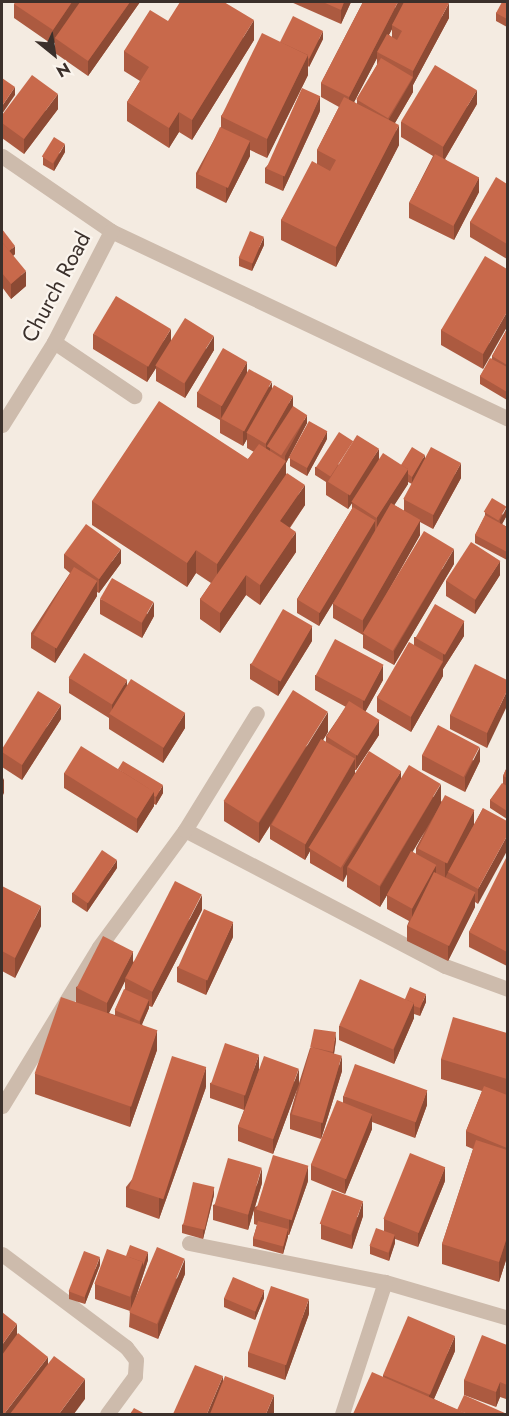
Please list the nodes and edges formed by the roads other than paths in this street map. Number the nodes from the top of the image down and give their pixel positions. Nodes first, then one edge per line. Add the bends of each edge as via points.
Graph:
1 (2, 156) edge
2 (111, 231) junction
3 (54, 342) junction
4 (134, 396) dead end
5 (507, 419) edge
6 (2, 425) edge
7 (257, 713) dead end
8 (185, 830) junction
9 (507, 989) edge
10 (2, 1106) edge
11 (189, 1243) dead end
12 (2, 1254) edge
13 (385, 1282) junction
14 (507, 1318) edge
15 (107, 1414) edge
16 (342, 1414) edge

1 - 2 street
2 - 3 street, Church Road
2 - 5 street
3 - 4 street
3 - 6 street, Church Road
7 - 8 street
8 - 9 street via 445,966
8 - 10 street via 99,947
11 - 13 street
12 - 15 street via 126,1347 136,1360 135,1376
13 - 14 street
13 - 16 street

